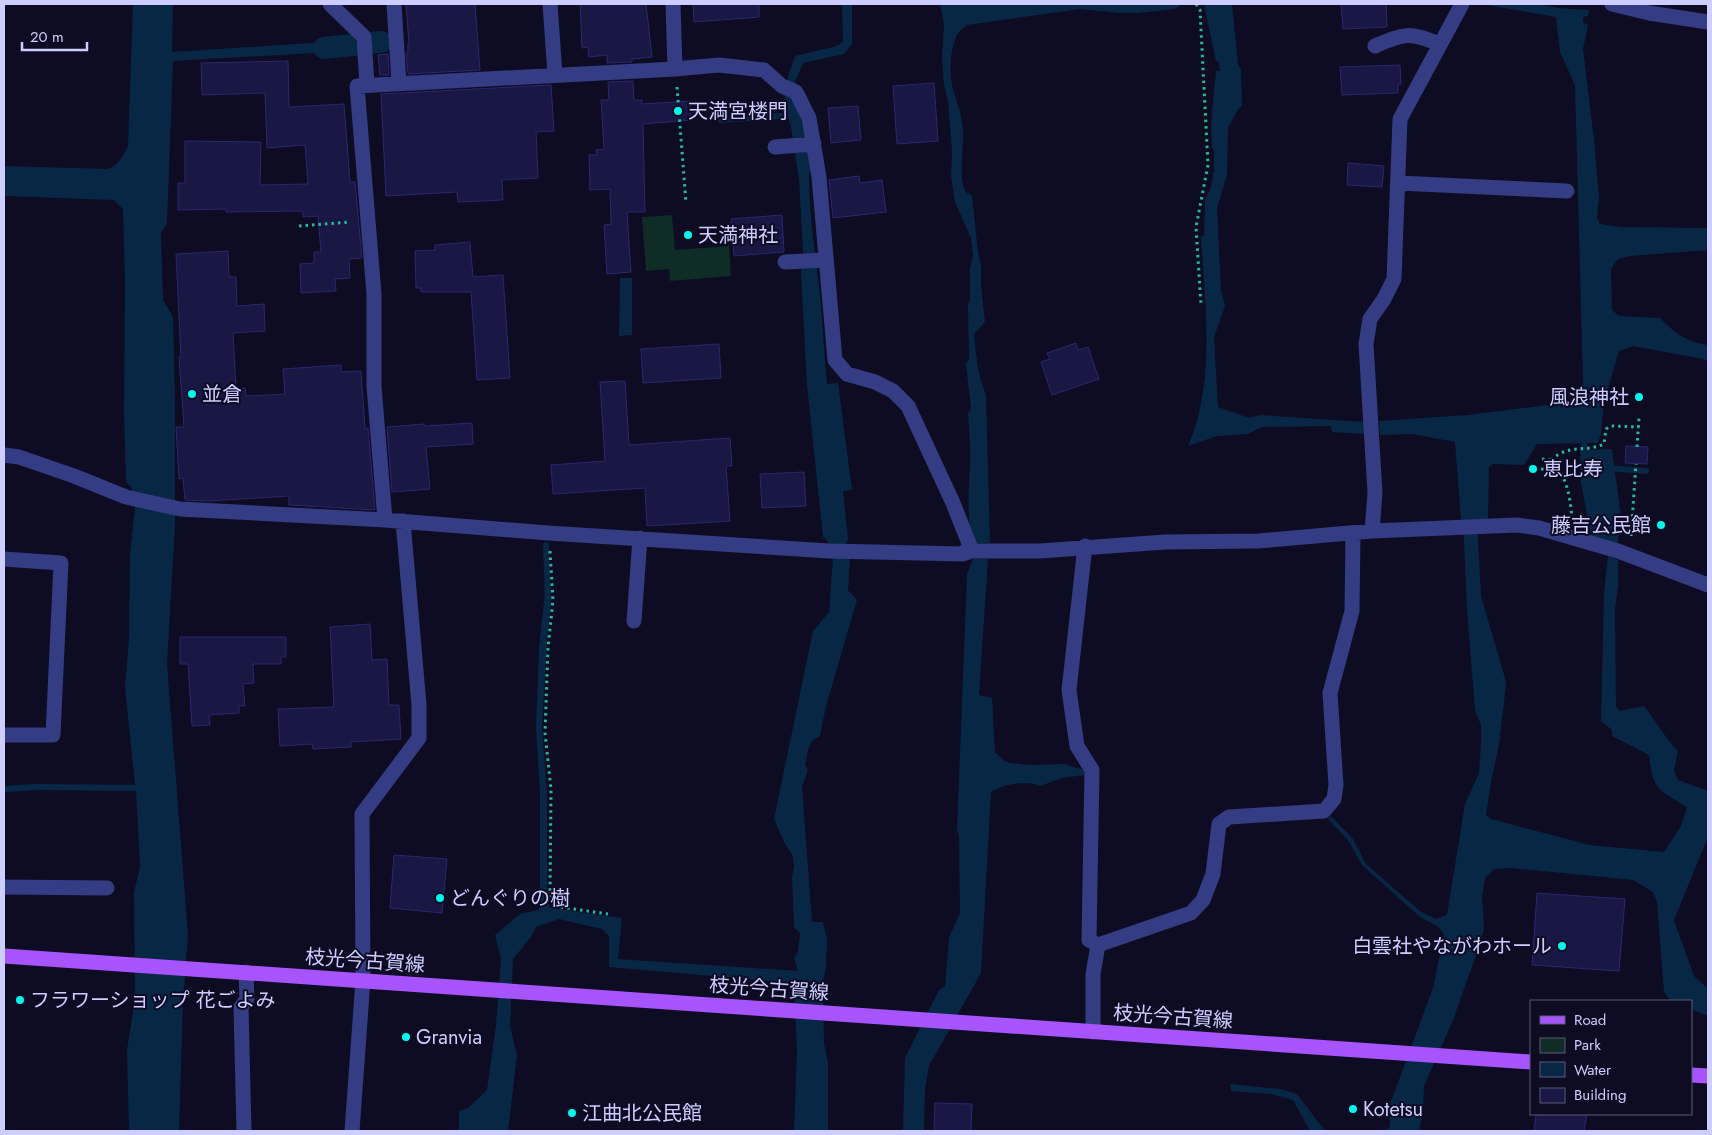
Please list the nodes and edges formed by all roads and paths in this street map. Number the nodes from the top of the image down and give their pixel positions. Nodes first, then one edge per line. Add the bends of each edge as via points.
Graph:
1 (330, 4) edge
2 (394, 4) edge
3 (550, 4) edge
4 (673, 4) edge
5 (1196, 4) edge
6 (1462, 4) edge
7 (1612, 4) edge
8 (1708, 22) edge
9 (1440, 44) junction
10 (1375, 46) dead end
11 (675, 69) junction
12 (555, 75) junction
13 (399, 83) junction
14 (367, 85) junction
15 (814, 144) junction
16 (776, 147) dead end
17 (1398, 183) junction
18 (1567, 191) dead end
19 (686, 204) dead end
20 (368, 220) junction
21 (299, 226) dead end
22 (826, 260) junction
23 (785, 262) dead end
24 (1201, 305) dead end
25 (1640, 418) dead end
26 (1638, 427) junction
27 (1637, 446) dead end
28 (4, 455) edge
29 (1542, 459) dead end
30 (1551, 460) junction
31 (1636, 465) dead end
32 (1541, 469) dead end
33 (1561, 472) junction
34 (385, 520) junction
35 (403, 521) junction
36 (1372, 531) junction
37 (548, 532) junction
38 (1354, 533) junction
39 (640, 538) junction
40 (1571, 538) junction
41 (1085, 546) junction
42 (1621, 549) junction
43 (967, 552) junction
44 (4, 559) edge
45 (1708, 585) edge
46 (634, 621) dead end
47 (4, 735) edge
48 (4, 888) edge
49 (107, 888) dead end
50 (608, 914) dead end
51 (1098, 945) junction
52 (4, 956) edge
53 (246, 972) junction
54 (363, 980) junction
55 (1093, 1032) junction
56 (1530, 1062) edge
57 (1692, 1075) edge
58 (1708, 1076) edge
59 (244, 1131) edge
60 (352, 1131) edge

1 - 14 street via 365,44
2 - 13 street
3 - 12 street
4 - 11 street
5 - 24 path via 1200,10 1208,165 1196,227
6 - 9 street
7 - 8 street via 1649,14
9 - 10 street via 1419,36 1399,36
9 - 17 street via 1400,119
11 - 12 street
11 - 15 street via 720,65 764,70 782,86 796,92 809,118
11 - 19 path
12 - 13 street
13 - 14 street
14 - 20 street via 357,86
15 - 16 street
15 - 22 street via 820,177
17 - 18 street
17 - 36 street via 1394,279 1370,319 1366,344 1374,493
20 - 21 path
20 - 34 street via 374,294 374,386
22 - 23 street
22 - 43 street via 835,360 847,374 893,391 908,406 970,546
25 - 26 path
26 - 27 path
26 - 30 path via 1611,426 1606,429 1604,444 1568,449
28 - 34 street via 19,457 126,497 180,510
29 - 30 path
30 - 33 path
31 - 42 path
32 - 33 path
33 - 40 path via 1571,505
34 - 35 street
35 - 37 street
35 - 54 street via 419,738 362,814
36 - 38 street
36 - 40 street via 1517,525
37 - 39 street
37 - 50 path via 554,600 548,648 545,733 551,789 550,896 554,906
38 - 41 street via 1258,541
38 - 51 street via 1352,611 1330,693 1336,785 1334,799 1324,811 1229,817 1220,824 1212,874 1203,900 1191,913
39 - 43 street via 829,551
39 - 46 street
40 - 42 street
41 - 43 street
41 - 51 street via 1069,690 1077,746 1092,770 1089,940
42 - 45 street
44 - 47 street via 61,563 53,735
48 - 49 street
51 - 55 street via 1093,974
52 - 53 main road, 枝光今古賀線
53 - 54 main road, 枝光今古賀線
53 - 59 street via 247,999 241,1007
54 - 55 main road, 枝光今古賀線
54 - 60 street
55 - 56 main road, 枝光今古賀線
57 - 58 main road

